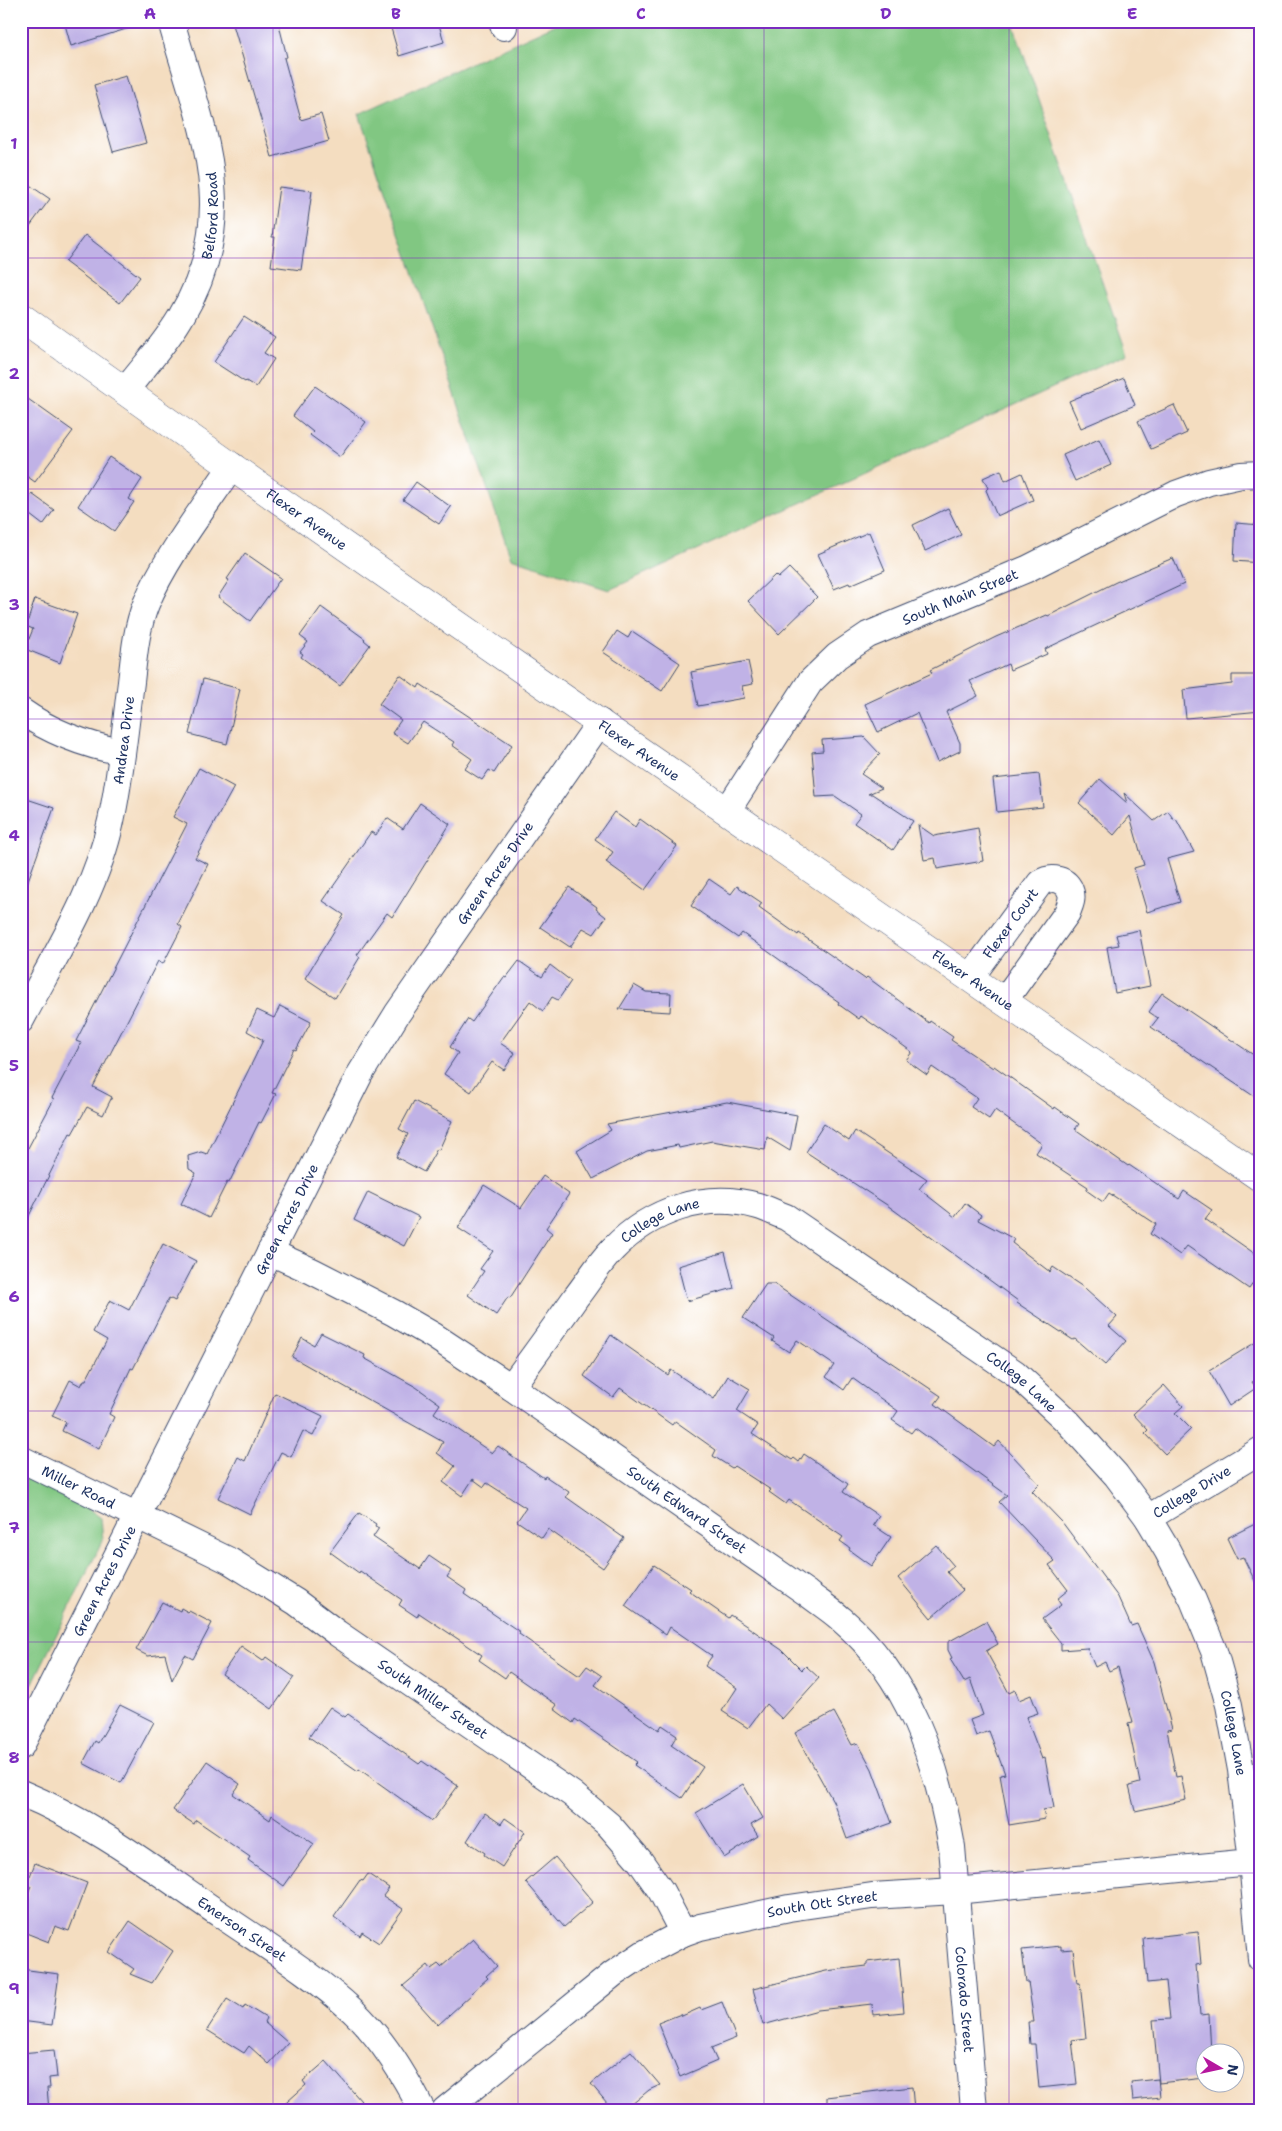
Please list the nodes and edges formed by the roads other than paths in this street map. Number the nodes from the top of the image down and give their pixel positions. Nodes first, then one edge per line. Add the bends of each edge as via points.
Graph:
1 (171, 21) edge
2 (21, 317) edge
3 (125, 391) junction
4 (232, 466) junction
5 (1261, 474) edge
6 (21, 711) edge
7 (600, 722) junction
8 (122, 752) junction
9 (726, 811) junction
10 (970, 978) junction
11 (1004, 1001) junction
12 (21, 1020) edge
13 (1261, 1178) edge
14 (270, 1252) junction
15 (512, 1387) junction
16 (1261, 1450) edge
17 (21, 1459) edge
18 (136, 1516) junction
19 (1148, 1518) junction
20 (21, 1746) edge
21 (21, 1793) edge
22 (1256, 1862) edge
23 (955, 1891) junction
24 (683, 1933) junction
25 (1261, 1959) edge
26 (422, 2110) edge
27 (445, 2110) edge
28 (974, 2110) edge

1 - 3 street, Belford Road via 211,164 214,214 209,250 198,284 182,316
2 - 3 street, Flexer Avenue
3 - 4 street, Flexer Avenue
4 - 7 street, Flexer Avenue
4 - 8 street, Andrea Drive via 161,574 146,605 136,638
5 - 9 street, South Main Street via 1209,482 1176,494 1026,569 868,635 837,656 810,682
6 - 8 street via 61,735 94,747
7 - 9 street, Flexer Avenue
7 - 14 street, Green Acres Drive via 397,1014 360,1074
8 - 12 street, Andrea Drive via 111,823 98,864 82,904
9 - 10 street, Flexer Avenue
10 - 11 street, Flexer Avenue
10 - 11 street, Flexer Court via 1040,883 1046,879 1061,880 1071,894 1071,903
11 - 13 street, Flexer Avenue
14 - 15 street, South Edward Street via 394,1313
14 - 18 street, Green Acres Drive
15 - 19 street, College Lane via 611,1250 632,1230 658,1214 681,1206 735,1201 786,1217 1015,1373 1068,1422
15 - 23 street, South Edward Street via 807,1593 841,1619 871,1649 896,1683 933,1762 952,1847
16 - 19 street, College Drive
17 - 18 street, Miller Road
18 - 20 street, Green Acres Drive
18 - 24 street, South Miller Street via 230,1561 296,1602 572,1794 609,1825 640,1861 661,1891
19 - 22 street, College Lane via 1193,1600 1214,1651 1229,1705
21 - 26 street, Emerson Street via 100,1832 320,1983 354,2012 384,2045
22 - 23 street, South Ott Street
22 - 25 street, College Lane
23 - 24 street, South Ott Street via 872,1896 789,1908 748,1915
23 - 28 street, Colorado Street
24 - 27 street, South Ott Street via 642,1954 613,1974

